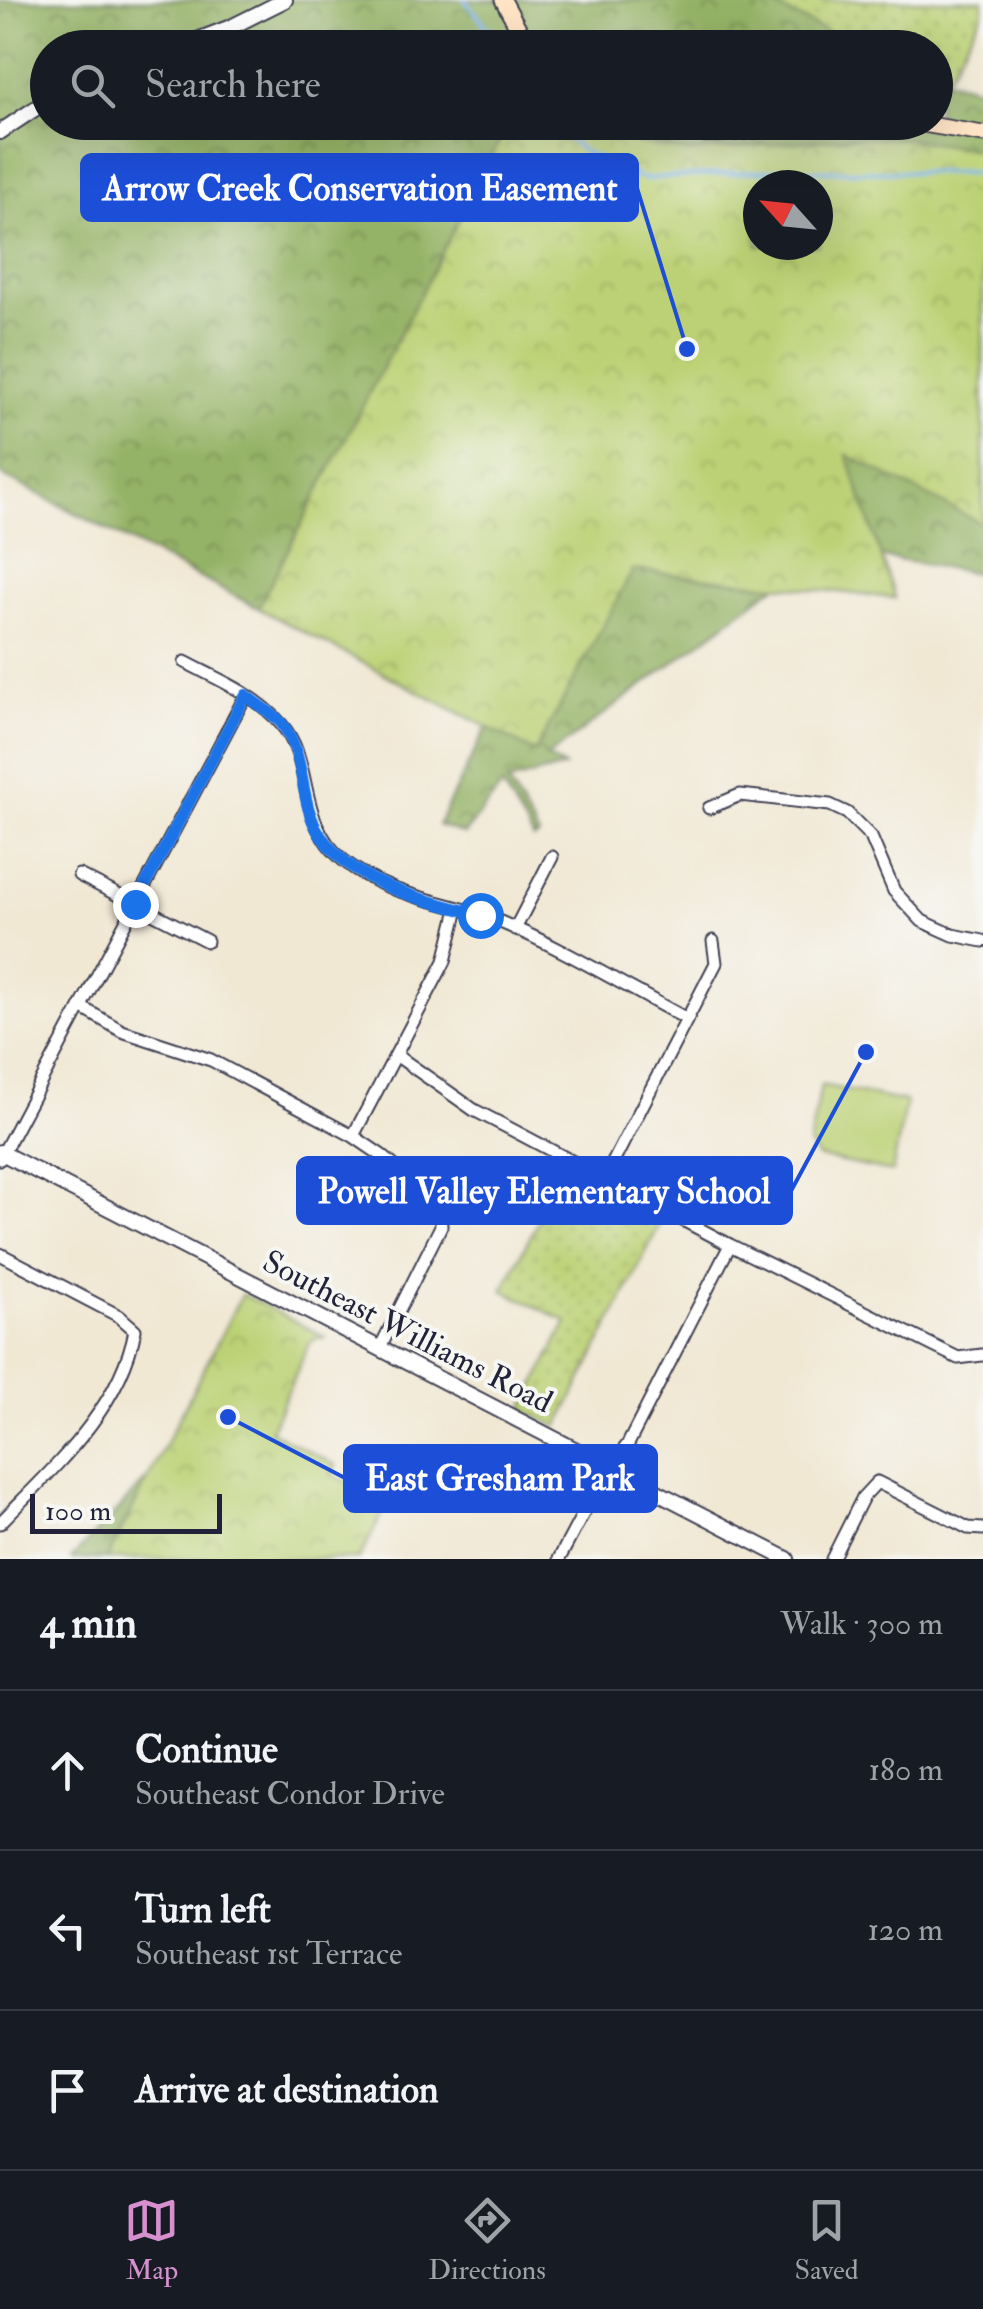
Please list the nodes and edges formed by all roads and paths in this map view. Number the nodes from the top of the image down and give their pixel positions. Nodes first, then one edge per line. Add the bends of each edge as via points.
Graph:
1 (285, 0) edge
2 (504, 0) edge
3 (224, 30) edge
4 (520, 30) edge
5 (30, 112) edge
6 (953, 129) edge
7 (0, 132) edge
8 (983, 134) edge
9 (185, 662) dead end
10 (246, 695) junction
11 (709, 808) dead end
12 (552, 857) dead end
13 (79, 876) dead end
14 (135, 904) junction
15 (458, 909) junction
16 (515, 930) junction
17 (207, 941) dead end
18 (713, 941) dead end
19 (983, 942) edge
20 (81, 1007) junction
21 (688, 1019) junction
22 (396, 1055) junction
23 (353, 1136) junction
24 (1, 1155) edge
25 (605, 1178) junction
26 (730, 1245) junction
27 (0, 1254) edge
28 (380, 1348) junction
29 (982, 1355) edge
30 (610, 1467) junction
31 (0, 1524) edge
32 (983, 1529) edge
33 (559, 1559) edge
34 (787, 1559) edge
35 (832, 1559) edge

1 - 3 street
2 - 4 main road
5 - 7 street
6 - 8 main road
9 - 10 street
10 - 14 street
10 - 15 street via 282,724 318,832 341,859 408,896
11 - 19 street via 740,796 830,805 871,837 894,891 922,921
12 - 16 street
13 - 14 street
14 - 17 street
14 - 20 street
15 - 16 street
15 - 22 street via 445,961
16 - 21 street
18 - 21 street via 716,963
20 - 23 street via 122,1031 211,1060
20 - 24 street
21 - 25 street
22 - 23 street
22 - 25 street via 474,1110
23 - 28 street via 433,1200 442,1226
24 - 28 street, Southeast Williams Road
25 - 26 street
26 - 29 street via 958,1358
26 - 30 street
27 - 31 street via 135,1330 131,1351 83,1436
28 - 30 street, Southeast Williams Road
30 - 33 street
30 - 34 street, Southeast Williams Road
32 - 35 street via 968,1528 877,1482

